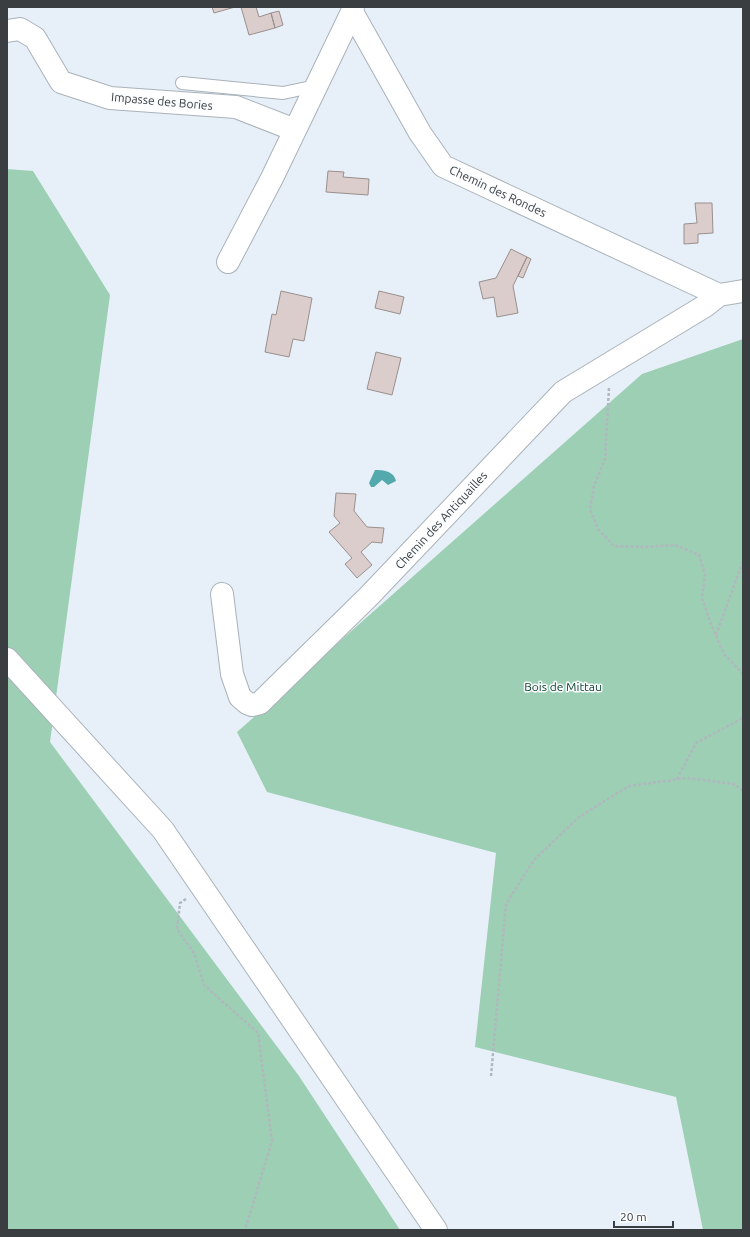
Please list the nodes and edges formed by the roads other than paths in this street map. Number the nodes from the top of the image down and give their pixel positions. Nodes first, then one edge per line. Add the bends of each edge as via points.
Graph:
1 (352, 9) edge
2 (7, 31) edge
3 (182, 83) dead end
4 (316, 86) junction
5 (295, 130) junction
6 (228, 262) dead end
7 (743, 291) edge
8 (719, 296) junction
9 (222, 594) dead end
10 (7, 659) edge
11 (436, 1230) edge

1 - 4 street
1 - 8 street, Chemin des Rondes via 420,133 443,166
2 - 5 street, Impasse des Bories via 20,29 35,38 62,82 110,98 236,107
3 - 4 lane via 283,93
4 - 5 street
5 - 6 street
7 - 8 street, Chemin des Antiquailles
8 - 9 street, Chemin des Antiquailles via 563,392 369,596 260,703 246,703 240,696 232,674
10 - 11 street via 162,830

